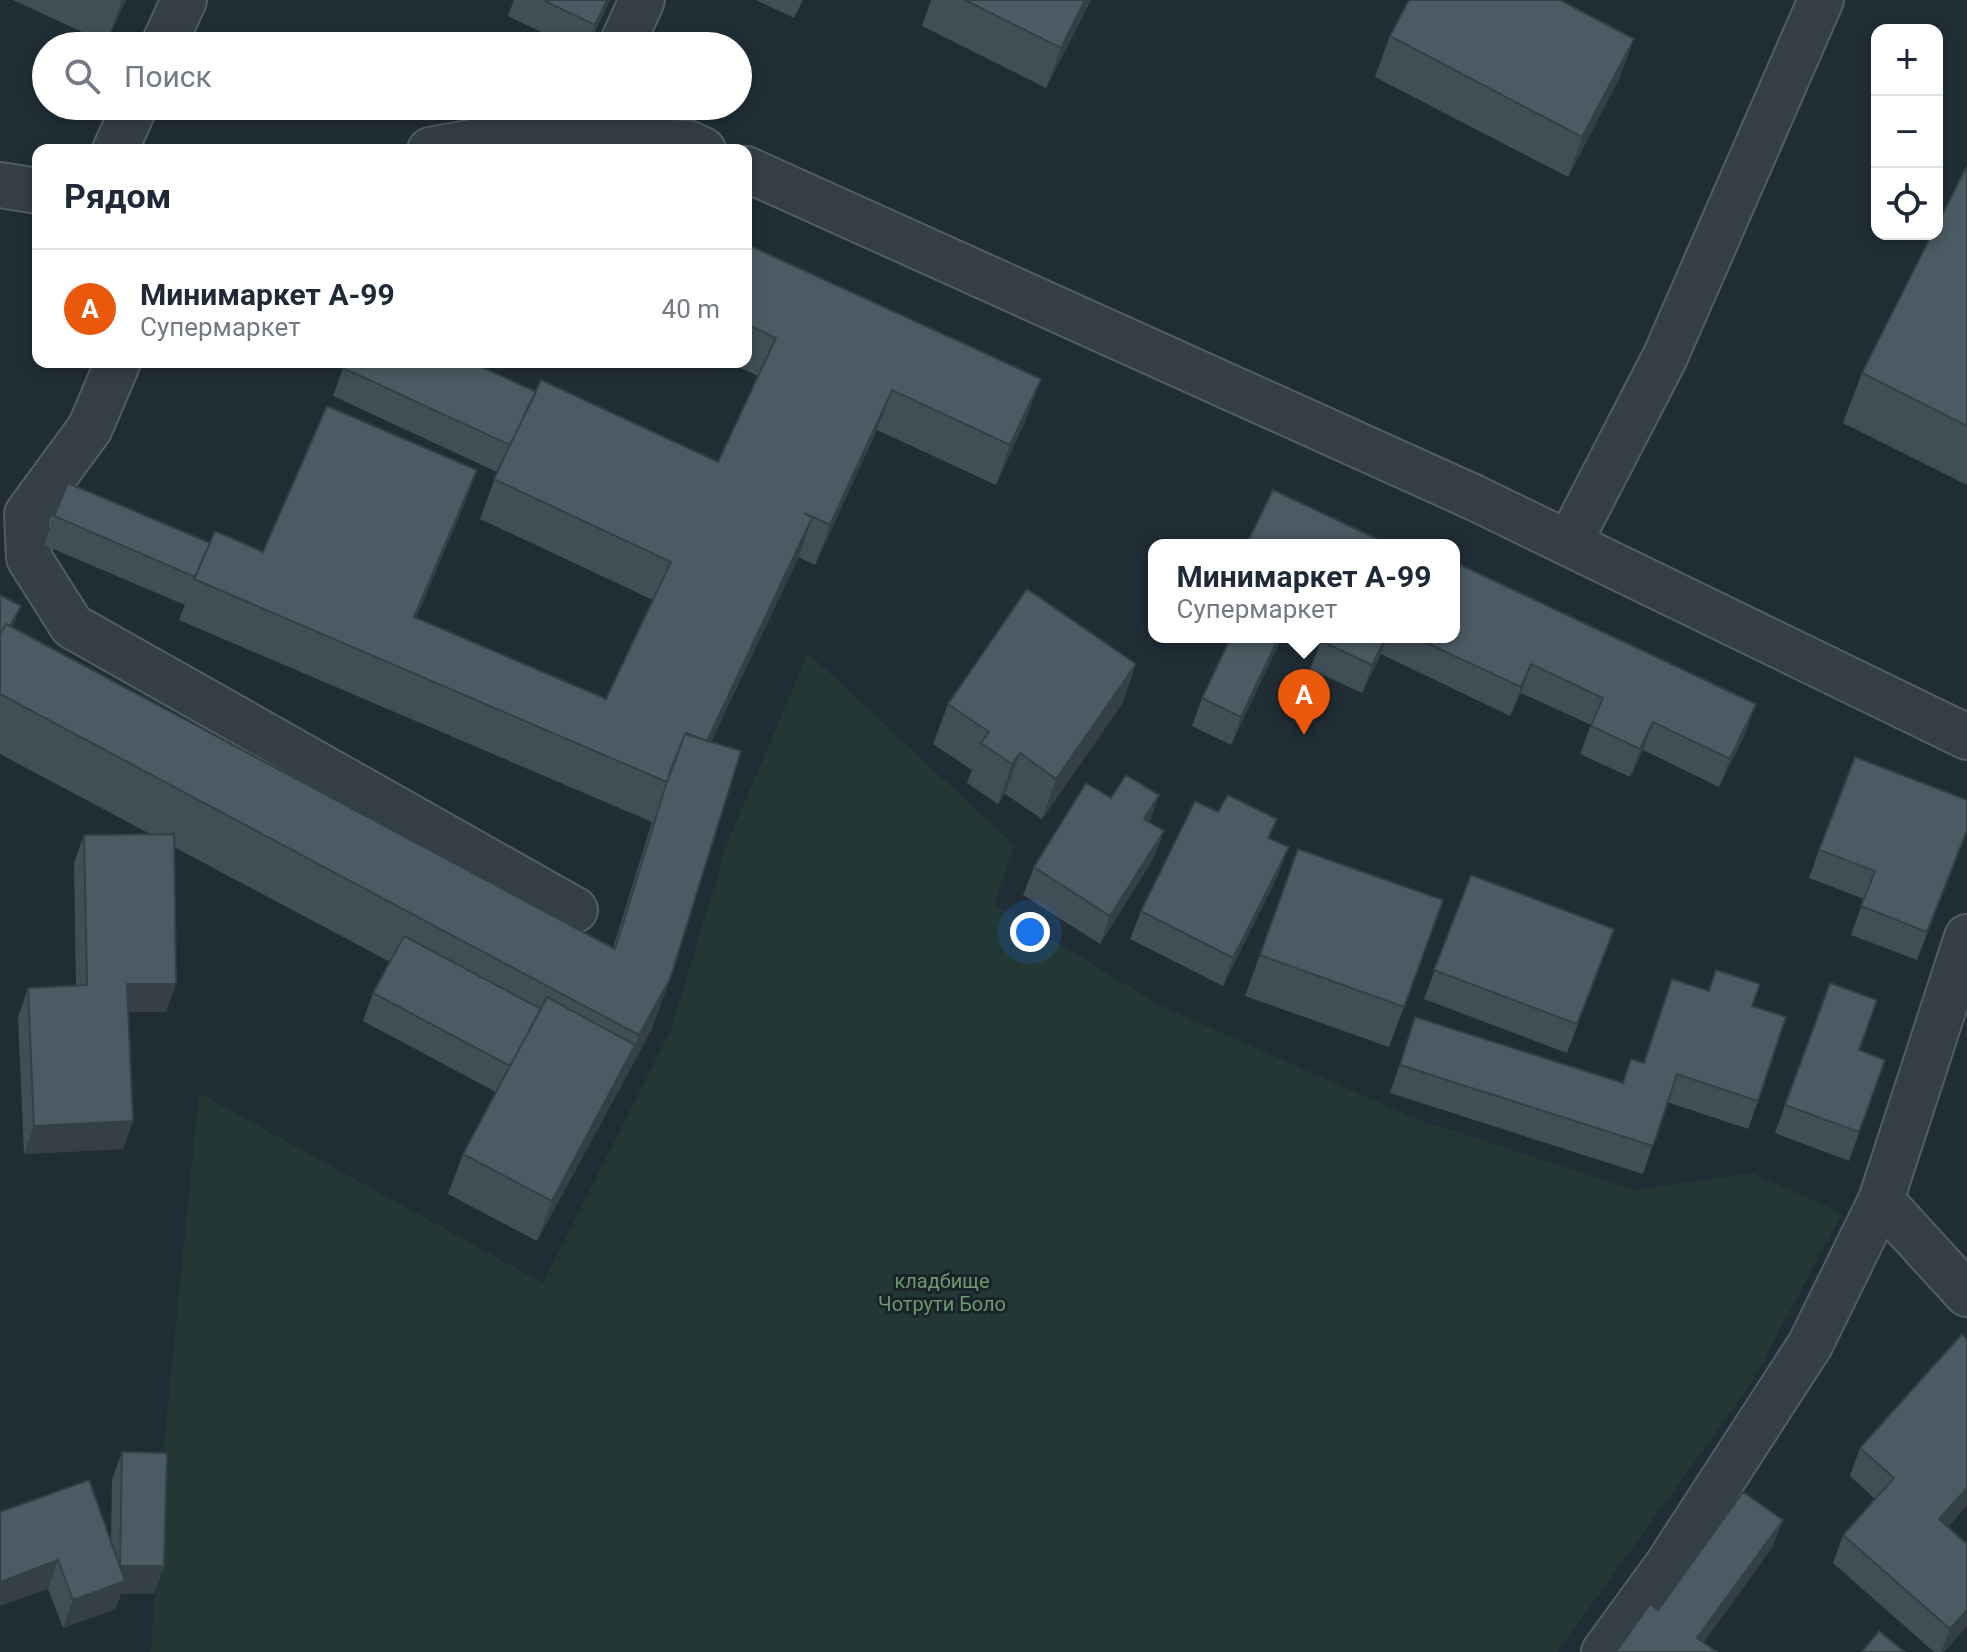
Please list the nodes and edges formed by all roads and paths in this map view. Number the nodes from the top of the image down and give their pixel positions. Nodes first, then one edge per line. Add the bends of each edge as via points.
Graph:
1 (184, 0) edge
2 (642, 0) edge
3 (1821, 0) edge
4 (169, 32) edge
5 (627, 32) edge
6 (129, 120) edge
7 (587, 122) edge
8 (118, 144) edge
9 (462, 144) edge
10 (690, 144) edge
11 (752, 172) edge
12 (0, 185) edge
13 (32, 190) edge
14 (115, 368) edge
15 (1569, 543) junction
16 (1967, 737) edge
17 (575, 910) dead end
18 (1967, 937) edge
19 (1881, 1200) junction
20 (1967, 1294) edge
21 (1604, 1652) edge

1 - 4 street
2 - 5 street
3 - 15 street via 1665,357
6 - 8 street
7 - 9 street
7 - 10 street
11 - 15 street
12 - 13 street
14 - 17 street via 90,428 27,514 29,558 72,626
15 - 16 street
18 - 19 street
19 - 20 street
19 - 21 street via 1810,1345 1668,1564

